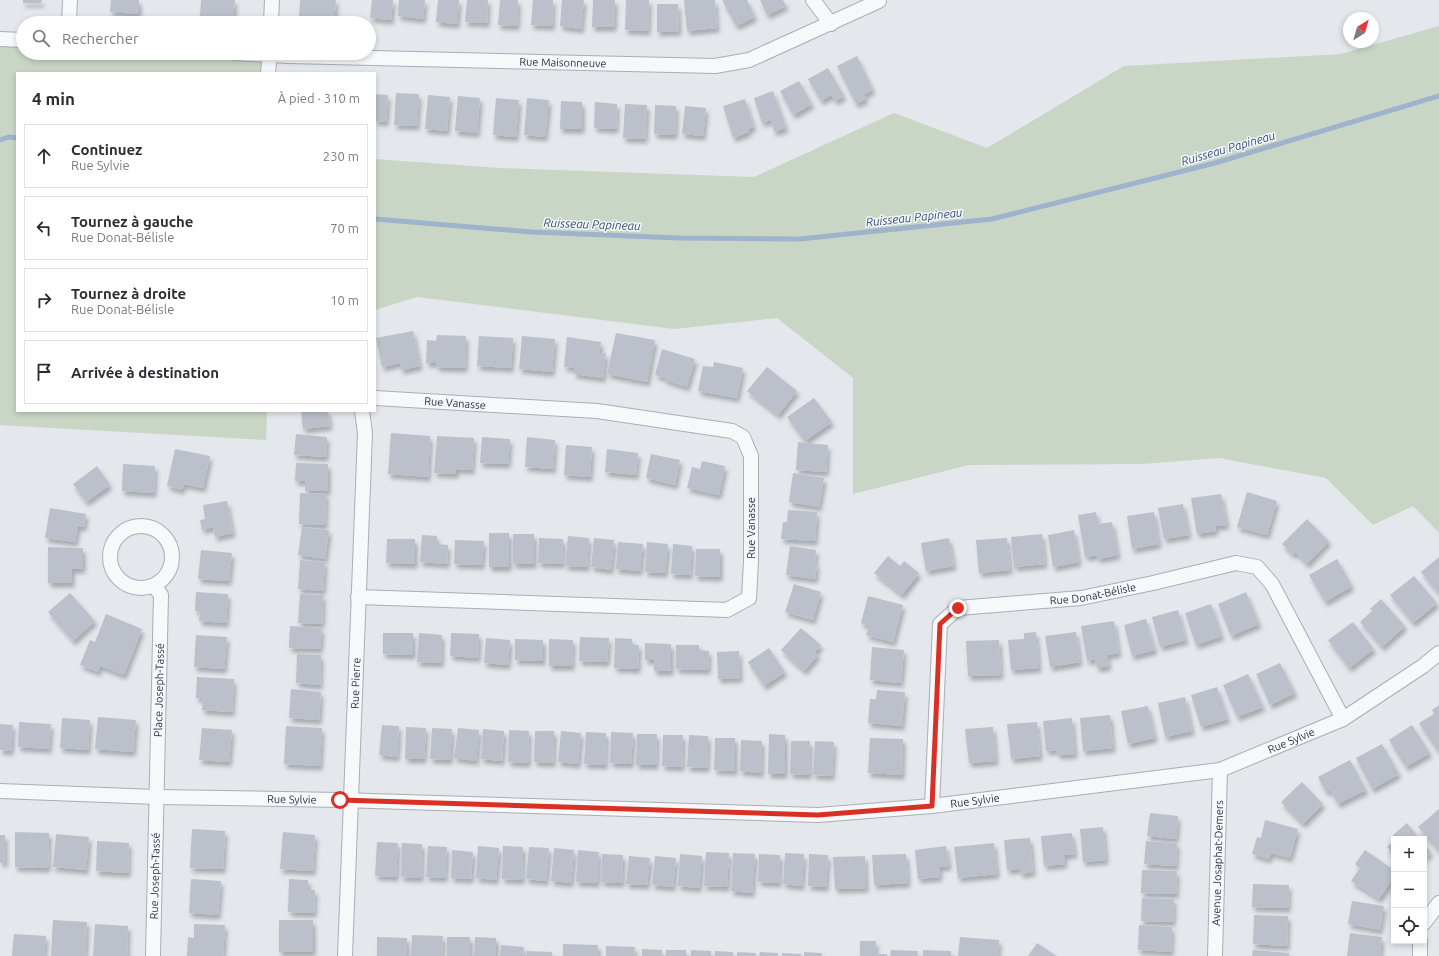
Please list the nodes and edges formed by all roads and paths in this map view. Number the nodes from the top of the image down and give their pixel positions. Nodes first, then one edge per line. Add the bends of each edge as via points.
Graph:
1 (70, 0) edge
2 (272, 0) edge
3 (813, 0) edge
4 (879, 1) dead end
5 (69, 16) edge
6 (271, 16) edge
7 (831, 24) junction
8 (0, 39) edge
9 (16, 40) edge
10 (376, 57) edge
11 (269, 60) edge
12 (268, 72) edge
13 (376, 398) edge
14 (362, 412) edge
15 (154, 586) junction
16 (358, 597) junction
17 (1439, 653) edge
18 (1343, 719) junction
19 (1220, 770) junction
20 (0, 791) edge
21 (157, 797) junction
22 (350, 800) junction
23 (932, 806) junction
24 (1439, 903) edge
25 (1427, 919) edge
26 (1420, 944) edge
27 (153, 956) edge
28 (345, 956) edge
29 (1215, 956) edge
30 (1420, 956) edge

1 - 5 street
2 - 6 street
3 - 7 street
4 - 7 street, Rue Maisonneuve
7 - 10 street, Rue Maisonneuve via 749,60 715,66
8 - 9 street
11 - 12 street
13 - 16 street, Rue Vanasse via 597,411 732,431 743,437 751,456 749,598 727,610
14 - 16 street, Rue Pierre via 365,433
15 - 15 street via 163,580 169,571 172,562 169,542 155,529 146,526 126,529 112,544 111,566 123,583 133,588
15 - 21 street, Place Joseph-Tassé via 161,596
16 - 22 street, Rue Pierre
17 - 18 street, Rue Sylvie
18 - 19 street, Rue Sylvie
18 - 23 street, Rue Donat-Bélisle via 1272,584 1257,567 1236,563 1081,598 958,608 940,624
19 - 23 street, Rue Sylvie
19 - 29 street, Avenue Josaphat-Demers
20 - 21 street, Rue Sylvie
21 - 22 street, Rue Sylvie
21 - 27 street, Rue Joseph-Tassé
22 - 23 street, Rue Sylvie via 818,815
22 - 28 street, Rue Pierre
24 - 25 street
26 - 30 street

